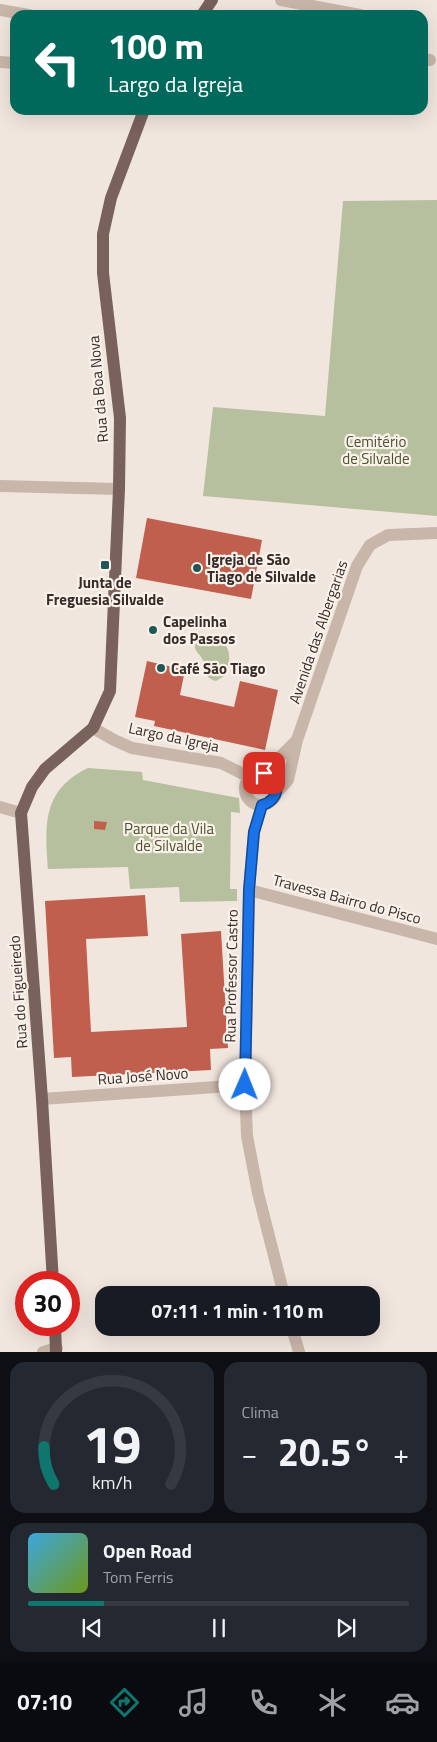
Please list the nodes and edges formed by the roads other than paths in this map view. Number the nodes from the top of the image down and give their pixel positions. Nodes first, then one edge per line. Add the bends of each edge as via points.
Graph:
1 (281, 0) edge
2 (334, 10) edge
3 (141, 115) edge
4 (0, 486) edge
5 (119, 489) junction
6 (437, 532) edge
7 (93, 728) junction
8 (298, 740) junction
9 (264, 773) junction
10 (249, 777) junction
11 (277, 792) junction
12 (262, 805) junction
13 (0, 807) edge
14 (21, 813) junction
15 (249, 890) junction
16 (437, 939) edge
17 (245, 1085) junction
18 (42, 1099) junction
19 (52, 1271) edge
20 (282, 1286) edge
21 (56, 1336) edge
22 (294, 1336) edge
23 (57, 1350) edge
24 (43, 1352) edge
25 (299, 1352) edge

1 - 2 street
3 - 5 main road, Rua da Boa Nova via 111,198 103,234 103,273 120,418
4 - 5 street
5 - 7 main road, Rua da Boa Nova via 110,691
6 - 8 street, Avenida das Albergarias via 388,535 370,545 357,566
7 - 10 street, Largo da Igreja via 132,748 221,763
7 - 14 main road, Rua do Figueiredo via 44,768
8 - 9 street, Avenida das Albergarias
8 - 11 street, Avenida das Albergarias via 288,780
9 - 10 street
9 - 11 street via 273,778
10 - 12 street via 245,793 252,802
11 - 12 street via 272,801
12 - 15 street, Rua Professor Castro via 254,832
13 - 14 street
14 - 18 main road, Rua do Figueiredo
15 - 16 street, Travessa Bairro do Pisco
15 - 17 street, Rua Professor Castro
17 - 18 street, Rua José Novo
17 - 20 street, Rua Professor Castro via 247,1136
18 - 19 main road, Rua do Figueiredo
21 - 23 main road
22 - 25 street
23 - 24 street

